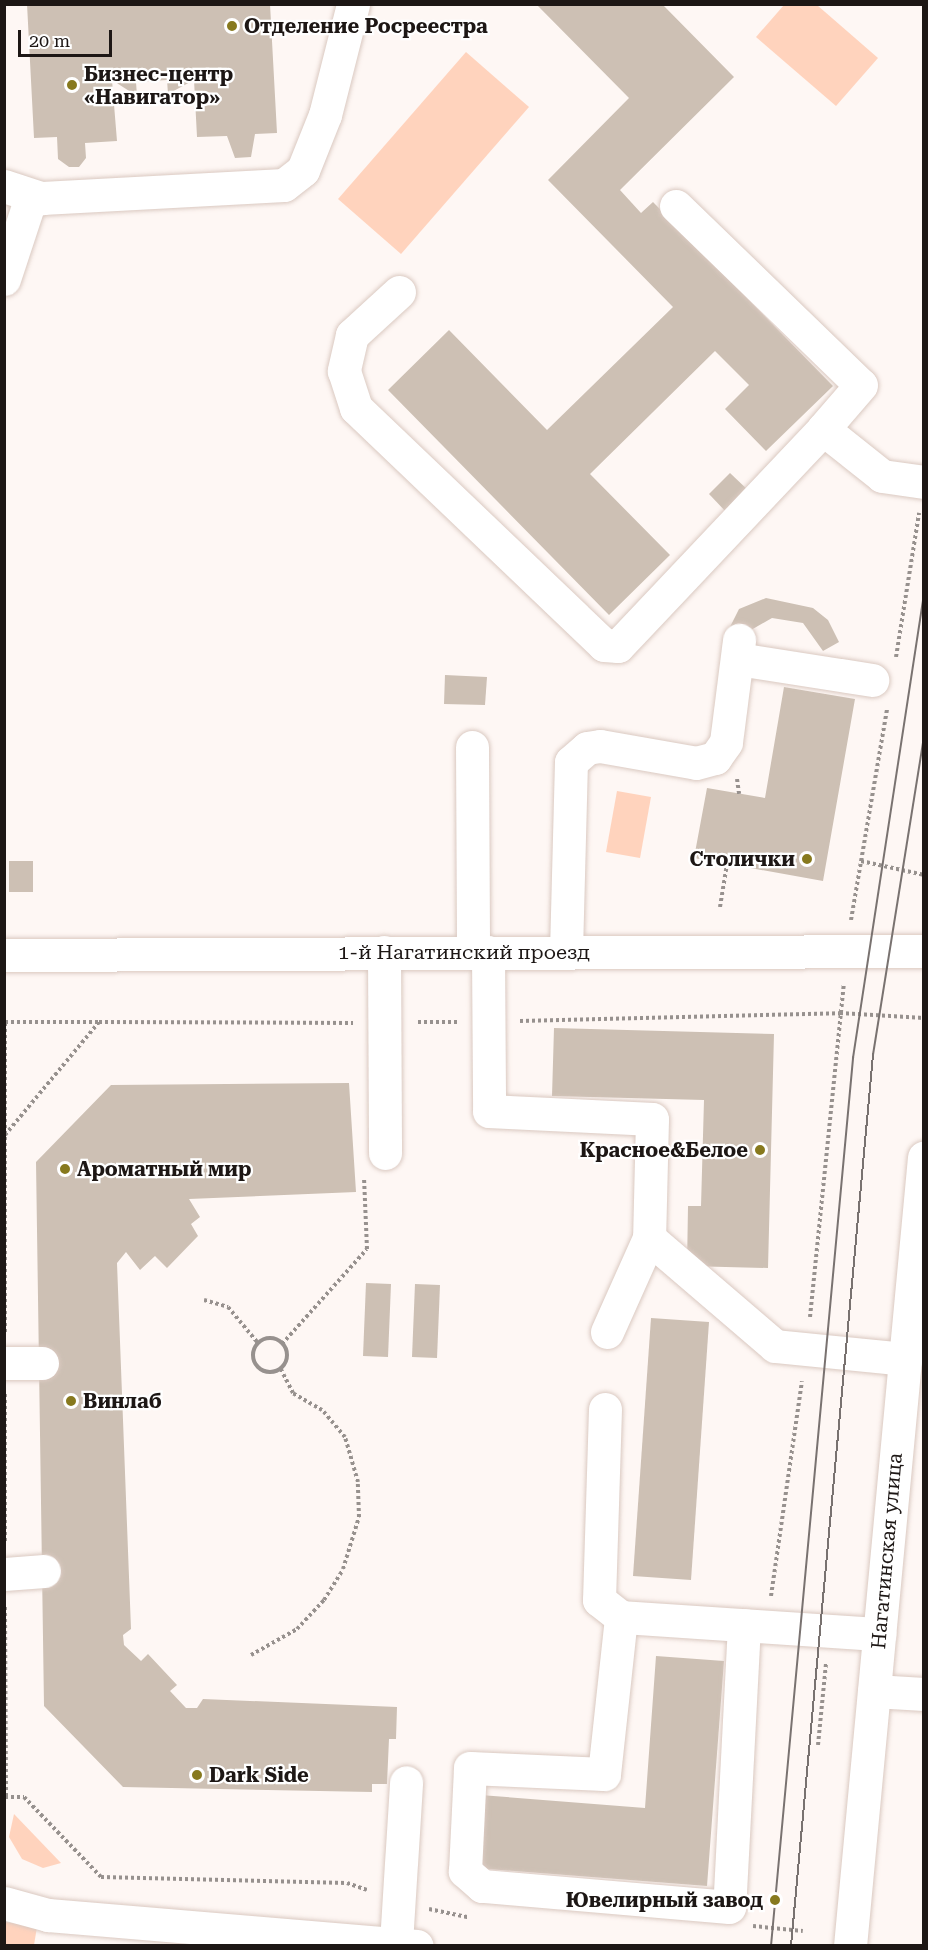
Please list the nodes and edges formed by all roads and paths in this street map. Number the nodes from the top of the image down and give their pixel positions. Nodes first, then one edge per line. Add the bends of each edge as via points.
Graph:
1 (353, 4) edge
2 (18, 191) edge
3 (676, 206) dead end
4 (4, 279) edge
5 (399, 292) dead end
6 (823, 429) junction
7 (923, 491) edge
8 (885, 679) junction
9 (472, 747) dead end
10 (861, 861) junction
11 (727, 864) dead end
12 (924, 875) edge
13 (720, 907) dead end
14 (848, 950) junction
15 (924, 951) edge
16 (384, 952) junction
17 (481, 952) junction
18 (566, 952) junction
19 (4, 955) edge
20 (840, 1013) junction
21 (924, 1018) edge
22 (488, 1021) junction
23 (99, 1022) junction
24 (384, 1023) junction
25 (5, 1061) edge
26 (5, 1135) edge
27 (386, 1153) dead end
28 (924, 1157) edge
29 (364, 1181) dead end
30 (649, 1238) junction
31 (204, 1300) dead end
32 (607, 1332) dead end
33 (258, 1343) junction
34 (282, 1344) junction
35 (807, 1349) junction
36 (905, 1359) junction
37 (5, 1363) edge
38 (42, 1363) dead end
39 (280, 1368) junction
40 (605, 1409) dead end
41 (44, 1571) dead end
42 (5, 1574) edge
43 (621, 1617) junction
44 (755, 1627) junction
45 (829, 1632) junction
46 (879, 1634) junction
47 (251, 1655) dead end
48 (874, 1691) junction
49 (924, 1694) edge
50 (818, 1745) dead end
51 (406, 1782) dead end
52 (5, 1797) edge
53 (397, 1899) junction
54 (4, 1903) edge
55 (745, 1925) dead end
56 (803, 1930) dead end
57 (407, 1944) edge
58 (850, 1946) edge

1 - 2 street via 325,115 303,170 284,185
2 - 4 street
3 - 6 street via 861,385
5 - 6 street via 352,335 344,371 356,408 604,645 618,646
6 - 7 street via 882,476
7 - 8 path
8 - 10 path
8 - 18 street via 738,650 726,742 715,758 696,763 600,746 586,748 571,762
9 - 17 street
10 - 12 path
10 - 14 path
11 - 13 path
14 - 15 street, 1-й Нагатинский проезд
14 - 18 street, 1-й Нагатинский проезд
14 - 20 path
16 - 17 street, 1-й Нагатинский проезд
16 - 19 street, 1-й Нагатинский проезд
16 - 24 street
17 - 18 street, 1-й Нагатинский проезд
17 - 22 street
20 - 21 path
20 - 22 path
20 - 35 path
22 - 24 path
22 - 30 street via 489,1111 652,1119
23 - 24 path
23 - 25 path via 5,1022
23 - 26 path
24 - 27 street
25 - 26 path
26 - 37 path
28 - 36 street, Нагатинская улица
29 - 34 path via 367,1249
30 - 32 street
30 - 35 street via 775,1346
31 - 33 path via 228,1307
33 - 34 path via 273,1338
33 - 39 path via 255,1364 270,1371
34 - 39 path via 287,1354
35 - 36 street
35 - 44 path
36 - 46 street, Нагатинская улица
37 - 38 street
37 - 42 path
39 - 47 path via 293,1393 322,1410 345,1437 358,1482 359,1517 343,1569 324,1600 297,1629
40 - 43 street via 599,1600
41 - 42 street
42 - 52 path
43 - 44 street
43 - 44 street via 604,1773 470,1768 465,1871 482,1886 729,1907
44 - 45 street
45 - 46 street
45 - 50 path
46 - 48 street, Нагатинская улица
48 - 49 street
48 - 58 street, Нагатинская улица
51 - 53 street
52 - 53 path via 24,1797 101,1877 347,1883
53 - 57 street
54 - 57 street via 48,1915
55 - 56 path

